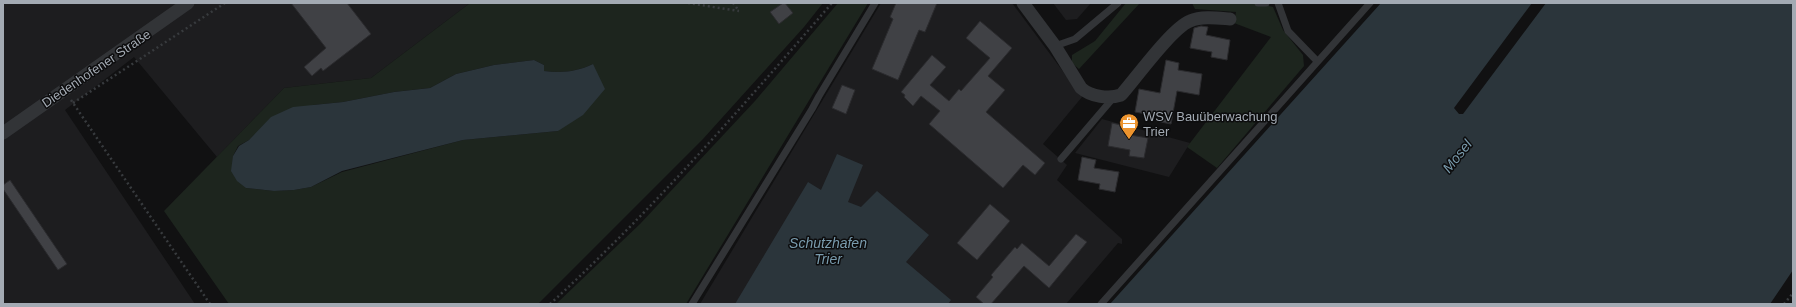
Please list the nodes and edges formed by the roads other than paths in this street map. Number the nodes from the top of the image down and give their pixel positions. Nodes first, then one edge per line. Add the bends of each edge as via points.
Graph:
1 (188, 3) edge
2 (875, 3) edge
3 (1023, 3) edge
4 (1118, 3) edge
5 (1258, 3) edge
6 (1266, 3) edge
7 (1278, 3) edge
8 (1370, 3) edge
9 (1230, 19) dead end
10 (1055, 46) junction
11 (1317, 61) junction
12 (1114, 97) junction
13 (3, 133) edge
14 (1061, 159) dead end
15 (692, 304) edge
16 (1102, 304) edge

1 - 13 street, Diedenhofener Straße
2 - 15 lane
3 - 10 street
4 - 10 lane via 1076,39
5 - 6 lane
7 - 11 lane via 1288,31
8 - 11 lane
9 - 12 street via 1198,18 1189,21 1174,32 1121,95
10 - 12 street via 1084,91
11 - 16 lane
12 - 14 lane

